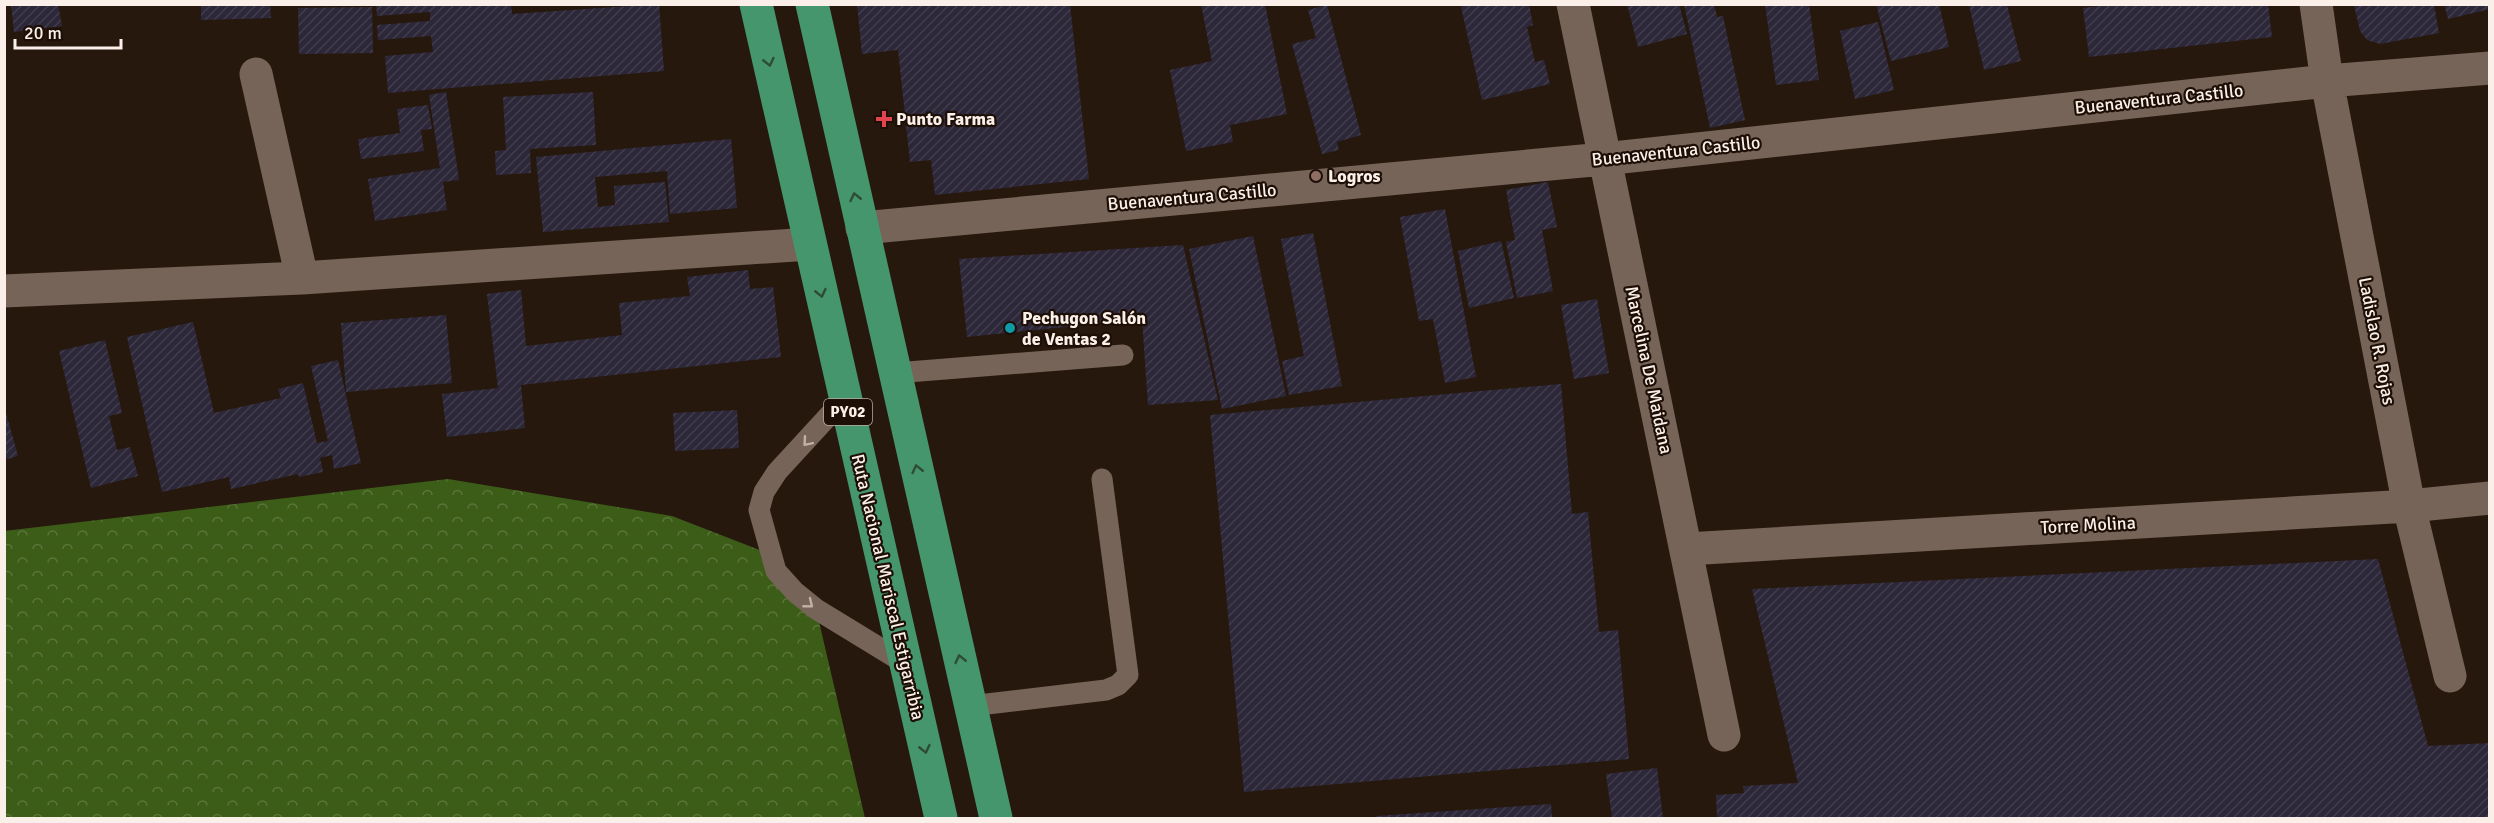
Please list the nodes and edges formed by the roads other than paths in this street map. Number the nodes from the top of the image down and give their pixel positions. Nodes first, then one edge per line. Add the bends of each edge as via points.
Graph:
1 (756, 4) edge
2 (812, 4) edge
3 (1573, 4) edge
4 (2316, 4) edge
5 (2490, 68) edge
6 (256, 74) dead end
7 (2327, 81) junction
8 (1604, 159) junction
9 (862, 228) junction
10 (810, 244) junction
11 (302, 278) junction
12 (4, 291) edge
13 (1122, 355) dead end
14 (895, 373) junction
15 (845, 398) junction
16 (1101, 479) dead end
17 (2490, 498) edge
18 (2409, 506) junction
19 (1687, 549) junction
20 (906, 664) junction
21 (2450, 676) dead end
22 (970, 706) junction
23 (1724, 735) dead end
24 (941, 819) edge
25 (996, 819) edge

1 -> 10 highway, Ruta Nacional Mariscal Estigarribia / PY02
9 -> 2 highway
3 - 8 street, Marcelina De Maidana
4 - 7 street, Ladislao R. Rojas
5 - 7 street, Buenaventura Castillo
6 - 11 street
7 - 8 street, Buenaventura Castillo
7 - 18 street, Ladislao R. Rojas
8 - 9 street, Buenaventura Castillo
8 - 19 street, Marcelina De Maidana
9 - 14 highway
10 - 11 street
10 -> 15 highway, Ruta Nacional Mariscal Estigarribia / PY02
11 - 12 street
13 - 14 lane
22 -> 14 highway
15 - 20 highway, Ruta Nacional Mariscal Estigarribia / PY02
15 -> 20 lane via 777,472 764,492 759,510 776,571 795,592
16 - 22 lane via 1128,675 1106,690
17 - 18 street, Torre Molina
18 - 19 street, Torre Molina
18 - 21 street, Ladislao R. Rojas
19 - 23 street, Marcelina De Maidana
20 -> 24 highway, Ruta Nacional Mariscal Estigarribia / PY02
22 - 25 highway

